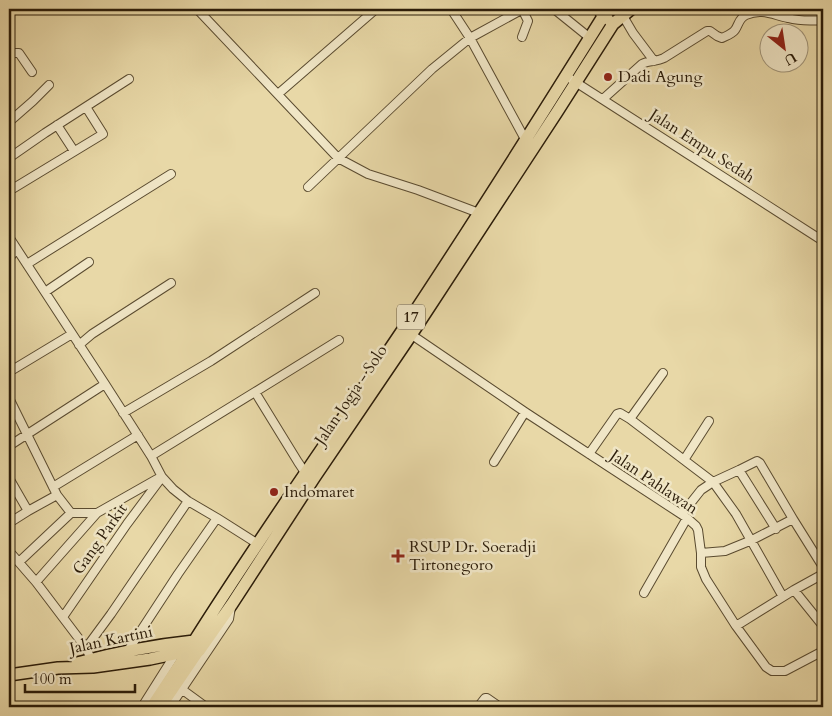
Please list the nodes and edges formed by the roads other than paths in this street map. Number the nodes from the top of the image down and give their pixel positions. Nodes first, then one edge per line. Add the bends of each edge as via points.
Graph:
1 (198, 9) edge
2 (376, 9) edge
3 (451, 9) edge
4 (523, 9) edge
5 (554, 9) edge
6 (768, 10) edge
7 (604, 11) edge
8 (627, 12) edge
9 (823, 20) edge
10 (613, 24) junction
11 (522, 37) dead end
12 (470, 38) junction
13 (590, 38) junction
14 (9, 56) edge
15 (654, 61) junction
16 (32, 72) dead end
17 (129, 79) dead end
18 (571, 79) junction
19 (49, 84) dead end
20 (278, 94) junction
21 (603, 99) junction
22 (86, 106) junction
23 (9, 122) edge
24 (57, 125) junction
25 (526, 141) junction
26 (74, 151) junction
27 (9, 158) edge
28 (338, 158) junction
29 (172, 174) dead end
30 (308, 187) dead end
31 (9, 191) edge
32 (479, 212) junction
33 (9, 237) edge
34 (823, 241) edge
35 (16, 249) junction
36 (9, 258) edge
37 (89, 262) dead end
38 (27, 264) junction
39 (171, 283) dead end
40 (45, 292) junction
41 (316, 293) dead end
42 (407, 332) junction
43 (72, 334) junction
44 (339, 340) dead end
45 (79, 345) junction
46 (9, 372) edge
47 (663, 373) dead end
48 (105, 384) junction
49 (255, 392) junction
50 (9, 398) edge
51 (525, 412) junction
52 (124, 413) junction
53 (630, 419) junction
54 (709, 420) dead end
55 (27, 435) junction
56 (138, 436) junction
57 (9, 446) edge
58 (588, 454) junction
59 (151, 456) junction
60 (684, 460) junction
61 (494, 462) dead end
62 (739, 470) junction
63 (310, 476) junction
64 (9, 478) edge
65 (161, 478) junction
66 (713, 482) junction
67 (53, 487) junction
68 (58, 495) junction
69 (188, 501) junction
70 (28, 511) junction
71 (71, 513) junction
72 (97, 513) junction
73 (684, 516) junction
74 (217, 518) junction
75 (793, 519) junction
76 (9, 523) edge
77 (776, 529) junction
78 (752, 540) junction
79 (258, 544) junction
80 (9, 551) edge
81 (701, 553) junction
82 (19, 562) junction
83 (823, 567) edge
84 (823, 574) edge
85 (36, 582) junction
86 (794, 590) junction
87 (644, 593) dead end
88 (783, 597) junction
89 (232, 604) junction
90 (63, 617) junction
91 (736, 626) junction
92 (823, 626) edge
93 (197, 646) junction
94 (86, 648) junction
95 (173, 648) junction
96 (823, 651) edge
97 (127, 652) junction
98 (91, 659) junction
99 (58, 668) junction
100 (9, 675) edge
101 (176, 685) junction
102 (142, 707) edge
103 (151, 707) edge
104 (161, 707) edge
105 (170, 707) edge
106 (206, 707) edge
107 (478, 707) edge
108 (500, 707) edge

1 - 20 street
2 - 20 street
3 - 12 street
4 - 11 street via 528,21
4 - 12 street
5 - 13 street
6 - 9 street via 788,18
6 - 15 street via 741,18 735,30 722,38 707,31
7 - 10 main road
7 - 13 highway, Jalan Jogja - Solo / 17
8 - 10 highway, Jalan Jogja - Solo / 17
8 - 15 street
10 - 18 highway, Jalan Jogja - Solo / 17
12 - 25 street
12 - 28 street via 432,69
13 - 18 highway, Jalan Jogja - Solo / 17
14 - 16 street via 19,53
15 - 21 street via 646,61
17 - 22 street
18 - 21 street, Jalan Empu Sedah
18 - 25 highway, Jalan Jogja - Solo / 17
18 - 42 highway, Jalan Jogja - Solo / 17 via 557,112
19 - 23 street
20 - 28 street
21 - 34 street, Jalan Empu Sedah
22 - 24 street
22 - 26 street via 103,134
24 - 26 street
24 - 27 street
25 - 32 highway, Jalan Jogja - Solo / 17
26 - 31 street
28 - 30 street
28 - 32 street via 368,174
29 - 38 street
32 - 42 highway, Jalan Jogja - Solo / 17
33 - 35 street
35 - 36 street
35 - 38 street
37 - 40 street
38 - 40 street
39 - 45 street
40 - 43 street
41 - 52 street via 211,362
42 - 51 street, Jalan Pahlawan
42 - 63 highway, Jalan Jogja - Solo / 17
43 - 45 street
43 - 46 street
44 - 49 street
45 - 48 street
47 - 53 street
48 - 52 street
48 - 55 street
49 - 59 street
49 - 63 street
50 - 55 street
51 - 58 street, Jalan Pahlawan
51 - 61 street
52 - 56 street
53 - 58 street via 616,414
53 - 60 street
54 - 60 street
55 - 57 street
55 - 67 street
56 - 59 street
56 - 67 street
58 - 73 street, Jalan Pahlawan
59 - 65 street
60 - 66 street
62 - 66 street
62 - 75 street via 758,461
62 - 77 street
63 - 79 highway, Jalan Jogja - Solo / 17
63 - 89 highway, Jalan Jogja - Solo / 17
64 - 70 street
65 - 69 street
65 - 72 street
65 - 90 street, Gang Parkit
66 - 73 street via 701,490
66 - 78 street
67 - 68 street
68 - 70 street
68 - 71 street
69 - 74 street
69 - 94 street
70 - 76 street
71 - 72 street
71 - 82 street
72 - 85 street
73 - 81 street, Jalan Pahlawan via 698,530
73 - 87 street
74 - 79 street
74 - 97 street
75 - 77 street
75 - 83 street
77 - 78 street
78 - 81 street via 725,551
78 - 88 street
79 - 93 highway, Jalan Jogja - Solo / 17
80 - 82 street
81 - 91 street, Jalan Pahlawan via 706,579
82 - 85 street
84 - 86 street
85 - 90 street
86 - 88 street
86 - 92 street
88 - 91 street
89 - 93 highway, Jalan Jogja - Solo / 17
89 - 101 street via 229,620
90 - 94 street
91 - 96 street, Jalan Pahlawan via 766,667 772,670 785,671
93 - 95 highway
93 - 101 main road
94 - 98 street
95 - 97 highway, Jalan Kartini
95 - 99 highway, Jalan Kartini via 150,659
95 - 102 street
97 - 98 highway, Jalan Kartini
98 - 99 highway, Jalan Kartini
99 - 100 highway, Jalan Kartini
101 - 103 main road
101 - 104 main road
101 - 105 street
101 - 106 street
107 - 108 street via 487,698

